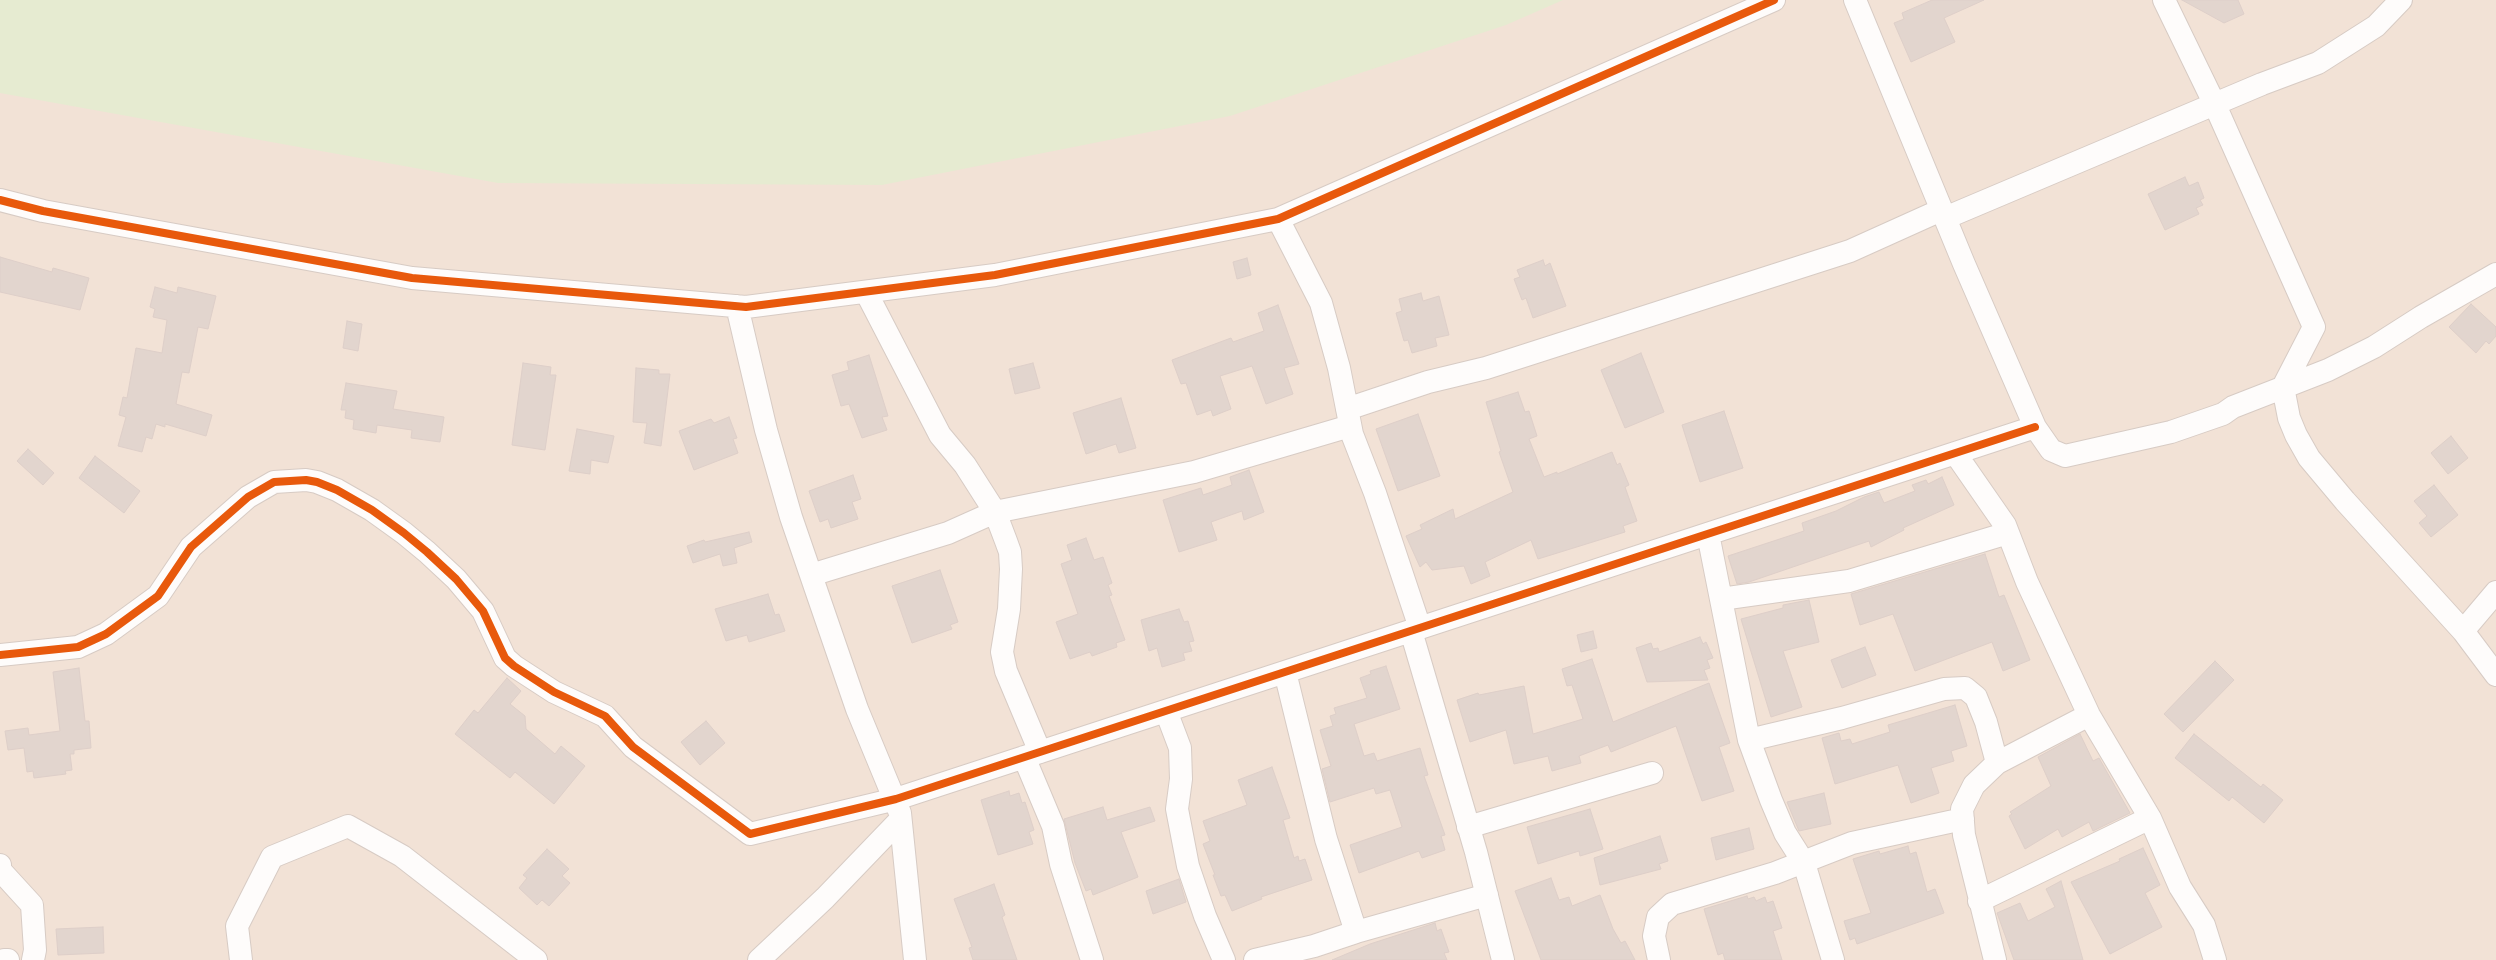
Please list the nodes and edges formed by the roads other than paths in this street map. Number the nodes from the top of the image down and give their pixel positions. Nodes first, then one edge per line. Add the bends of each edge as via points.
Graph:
1 (1774, 0) edge
2 (1855, 0) edge
3 (2164, 0) edge
4 (2401, 0) edge
5 (2215, 105) junction
6 (0, 200) edge
7 (1943, 214) junction
8 (1278, 219) junction
9 (2496, 274) edge
10 (866, 292) junction
11 (737, 306) junction
12 (2283, 387) junction
13 (1349, 417) junction
14 (2035, 427) junction
15 (1955, 453) junction
16 (995, 512) junction
17 (2008, 533) junction
18 (1708, 534) junction
19 (811, 575) junction
20 (2496, 592) edge
21 (1721, 599) junction
22 (1416, 629) junction
23 (2463, 631) junction
24 (0, 655) edge
25 (1285, 672) junction
26 (2496, 675) edge
27 (1166, 711) junction
28 (2089, 715) junction
29 (1748, 740) junction
30 (1032, 755) junction
31 (1997, 763) junction
32 (1652, 773) dead end
33 (896, 799) junction
34 (2150, 818) junction
35 (1963, 819) junction
36 (899, 821) junction
37 (1468, 827) junction
38 (1804, 863) junction
39 (0, 865) edge
40 (1487, 895) junction
41 (1979, 901) junction
42 (1356, 932) junction
43 (2212, 959) edge
44 (33, 960) edge
45 (241, 960) edge
46 (536, 960) edge
47 (760, 960) edge
48 (916, 960) edge
49 (1092, 960) edge
50 (1224, 960) edge
51 (1255, 960) edge
52 (1504, 960) edge
53 (1659, 960) edge
54 (1833, 960) edge
55 (1995, 960) edge

1 - 8 street
2 - 7 street
3 - 5 street
4 - 5 street via 2376,26 2318,63
5 - 7 street
5 - 12 street via 2314,327
6 - 11 street via 412,278
7 - 13 street via 1850,252 1486,368 1428,382
7 - 14 street
8 - 10 street via 995,275
8 - 13 street via 1321,303
9 - 12 street via 2374,347 2328,370
10 - 11 street
10 - 16 street via 940,435 965,465
11 - 19 street via 769,439
12 - 14 street via 2233,406 2223,414 2171,432 2065,456 2051,450
12 - 23 street via 2289,418 2309,458
13 - 16 street via 1194,472
13 - 22 street
14 - 15 street
15 - 17 street
15 - 18 street
16 - 19 street via 948,533
16 - 30 street via 1010,552 1009,608 1002,652
17 - 21 street via 1850,581
17 - 28 street via 2027,582
18 - 21 street
18 - 22 street
19 - 33 street via 880,770
20 - 23 street
21 - 29 street
22 - 25 street
22 - 37 street
23 - 26 street
24 - 33 street via 78,647 106,634 158,596 191,547 248,497 274,482 306,480 337,490 404,533 479,605 505,658 514,666 554,692 604,716 633,747 750,834
25 - 27 street
25 - 42 street via 1326,839
27 - 30 street
27 - 50 street via 1180,748 1181,779 1177,809 1188,866
28 - 31 street
28 - 34 street
29 - 31 street via 1944,689 1965,688 1976,697
29 - 38 street via 1785,833
30 - 33 street
30 - 49 street via 1061,864
31 - 35 street via 1974,785 1962,808
32 - 37 street
33 - 36 street
34 - 41 street
34 - 43 street via 2180,887 2204,925
35 - 38 street via 1852,843
35 - 41 street
36 - 47 street
36 - 48 street
37 - 40 street
38 - 53 street via 1672,904 1658,917 1654,936
38 - 54 street
39 - 44 street via 0,870 32,905
40 - 42 street
40 - 52 street
41 - 55 street
42 - 51 street
45 - 46 street via 237,926 272,857 348,826 402,856

